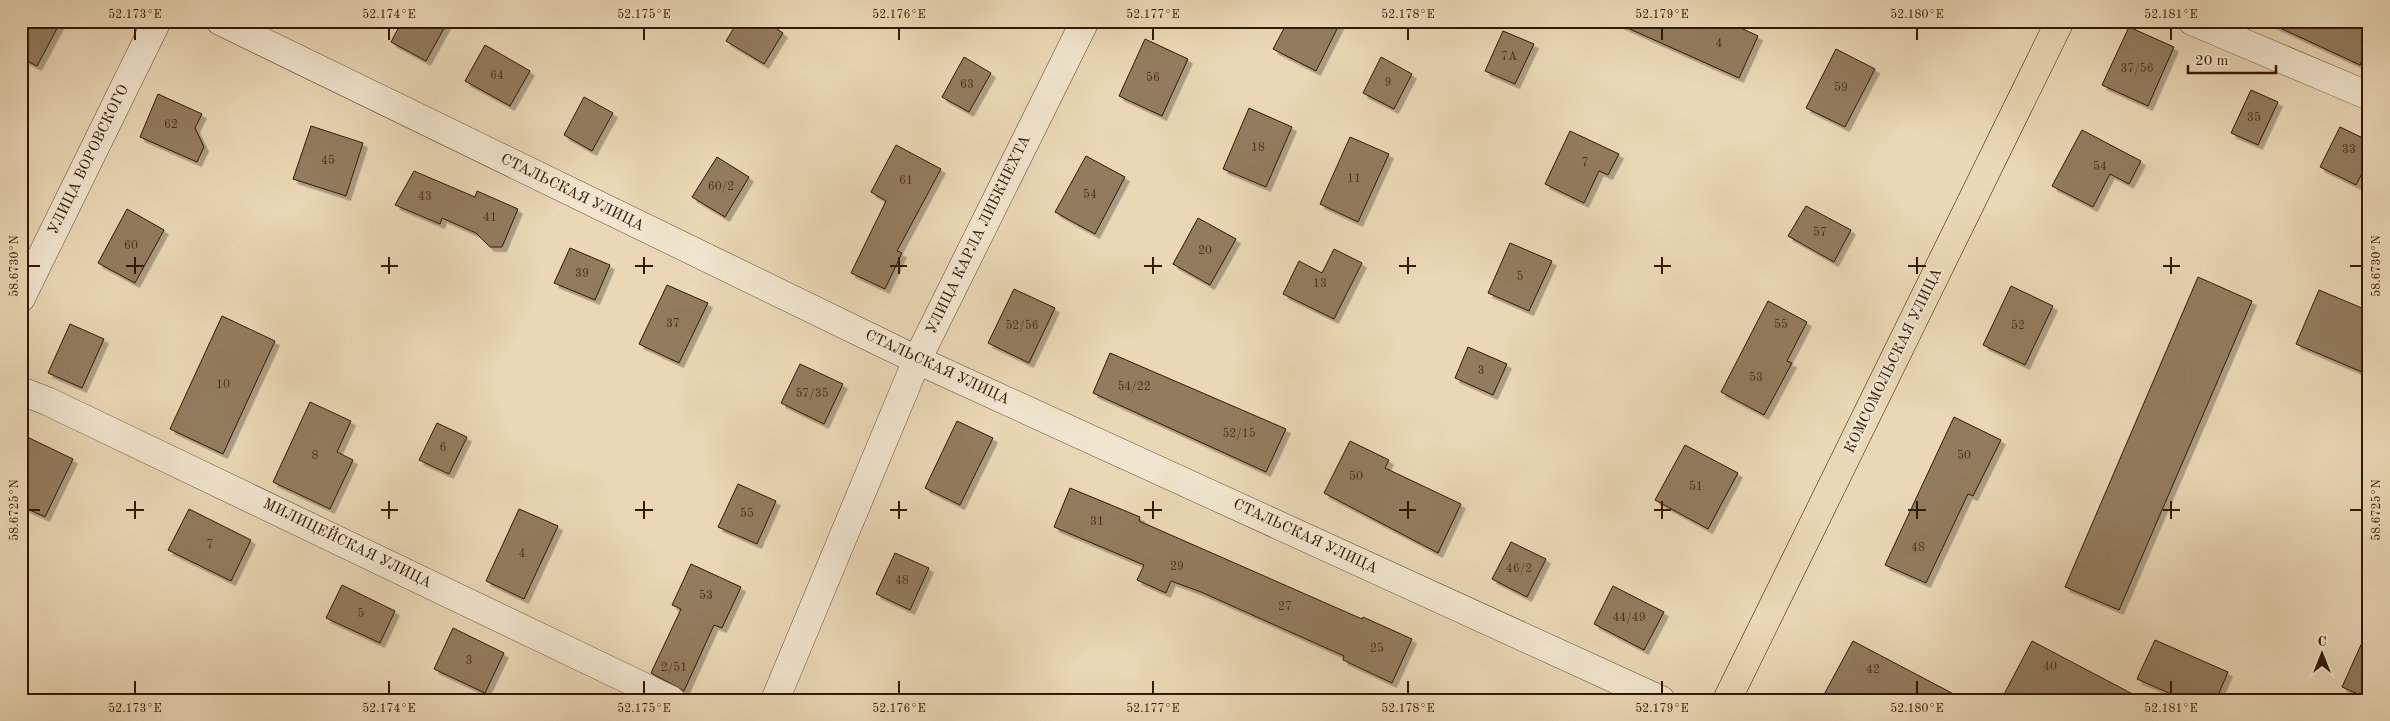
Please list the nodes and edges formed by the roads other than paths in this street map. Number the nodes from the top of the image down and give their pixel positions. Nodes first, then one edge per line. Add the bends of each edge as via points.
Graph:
1 (158, 21) edge
2 (220, 21) edge
3 (1085, 21) edge
4 (2060, 21) edge
5 (2192, 21) edge
6 (2369, 96) edge
7 (21, 298) edge
8 (917, 360) junction
9 (21, 391) edge
10 (671, 700) edge
11 (775, 700) edge
12 (1661, 700) edge
13 (1728, 700) edge

1 - 7 street, УЛИЦА ВОРОВСКОГО
2 - 8 street, СТАЛЬСКАЯ УЛИЦА
3 - 8 street, УЛИЦА КАРЛА ЛИБКНЕХТА
4 - 13 main road, КОМСОМОЛЬСКАЯ УЛИЦА
5 - 6 street
8 - 11 street, УЛИЦА КАРЛА ЛИБКНЕХТА
8 - 12 street, СТАЛЬСКАЯ УЛИЦА
9 - 10 street, МИЛИЦЕЙСКАЯ УЛИЦА

